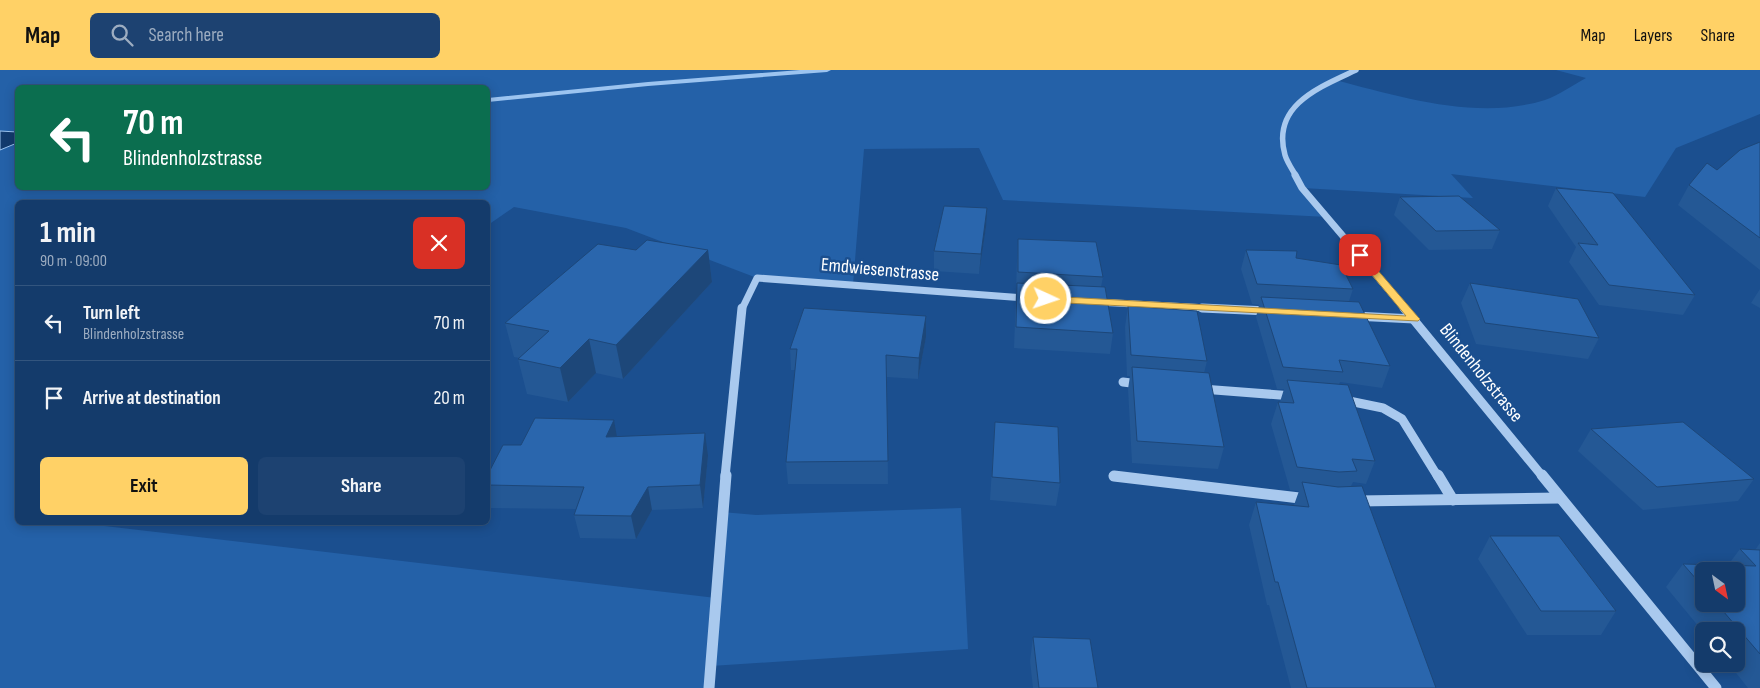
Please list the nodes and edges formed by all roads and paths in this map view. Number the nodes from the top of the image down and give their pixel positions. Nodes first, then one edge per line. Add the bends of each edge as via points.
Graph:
1 (1356, 70) edge
2 (1038, 299) edge
3 (1088, 301) edge
4 (1276, 312) edge
5 (1345, 316) edge
6 (1414, 319) junction
7 (1123, 382) dead end
8 (1153, 385) edge
9 (1192, 388) edge
10 (1301, 397) edge
11 (1330, 399) edge
12 (1114, 476) dead end
13 (1560, 498) junction
14 (1453, 500) junction
15 (1321, 501) edge
16 (1348, 502) edge
17 (709, 688) edge
18 (1716, 688) edge

1 - 6 street, Blindenholzstrasse via 1318,88 1288,114 1282,134 1285,156 1302,188
2 - 17 street, Emdwiesenstrasse via 757,278 742,308
3 - 4 street
5 - 6 street
6 - 13 street, Blindenholzstrasse
7 - 8 street
9 - 10 street
11 - 14 street via 1382,408 1402,419
12 - 15 street
13 - 14 street
13 - 18 street, Blindenholzstrasse
14 - 16 street

